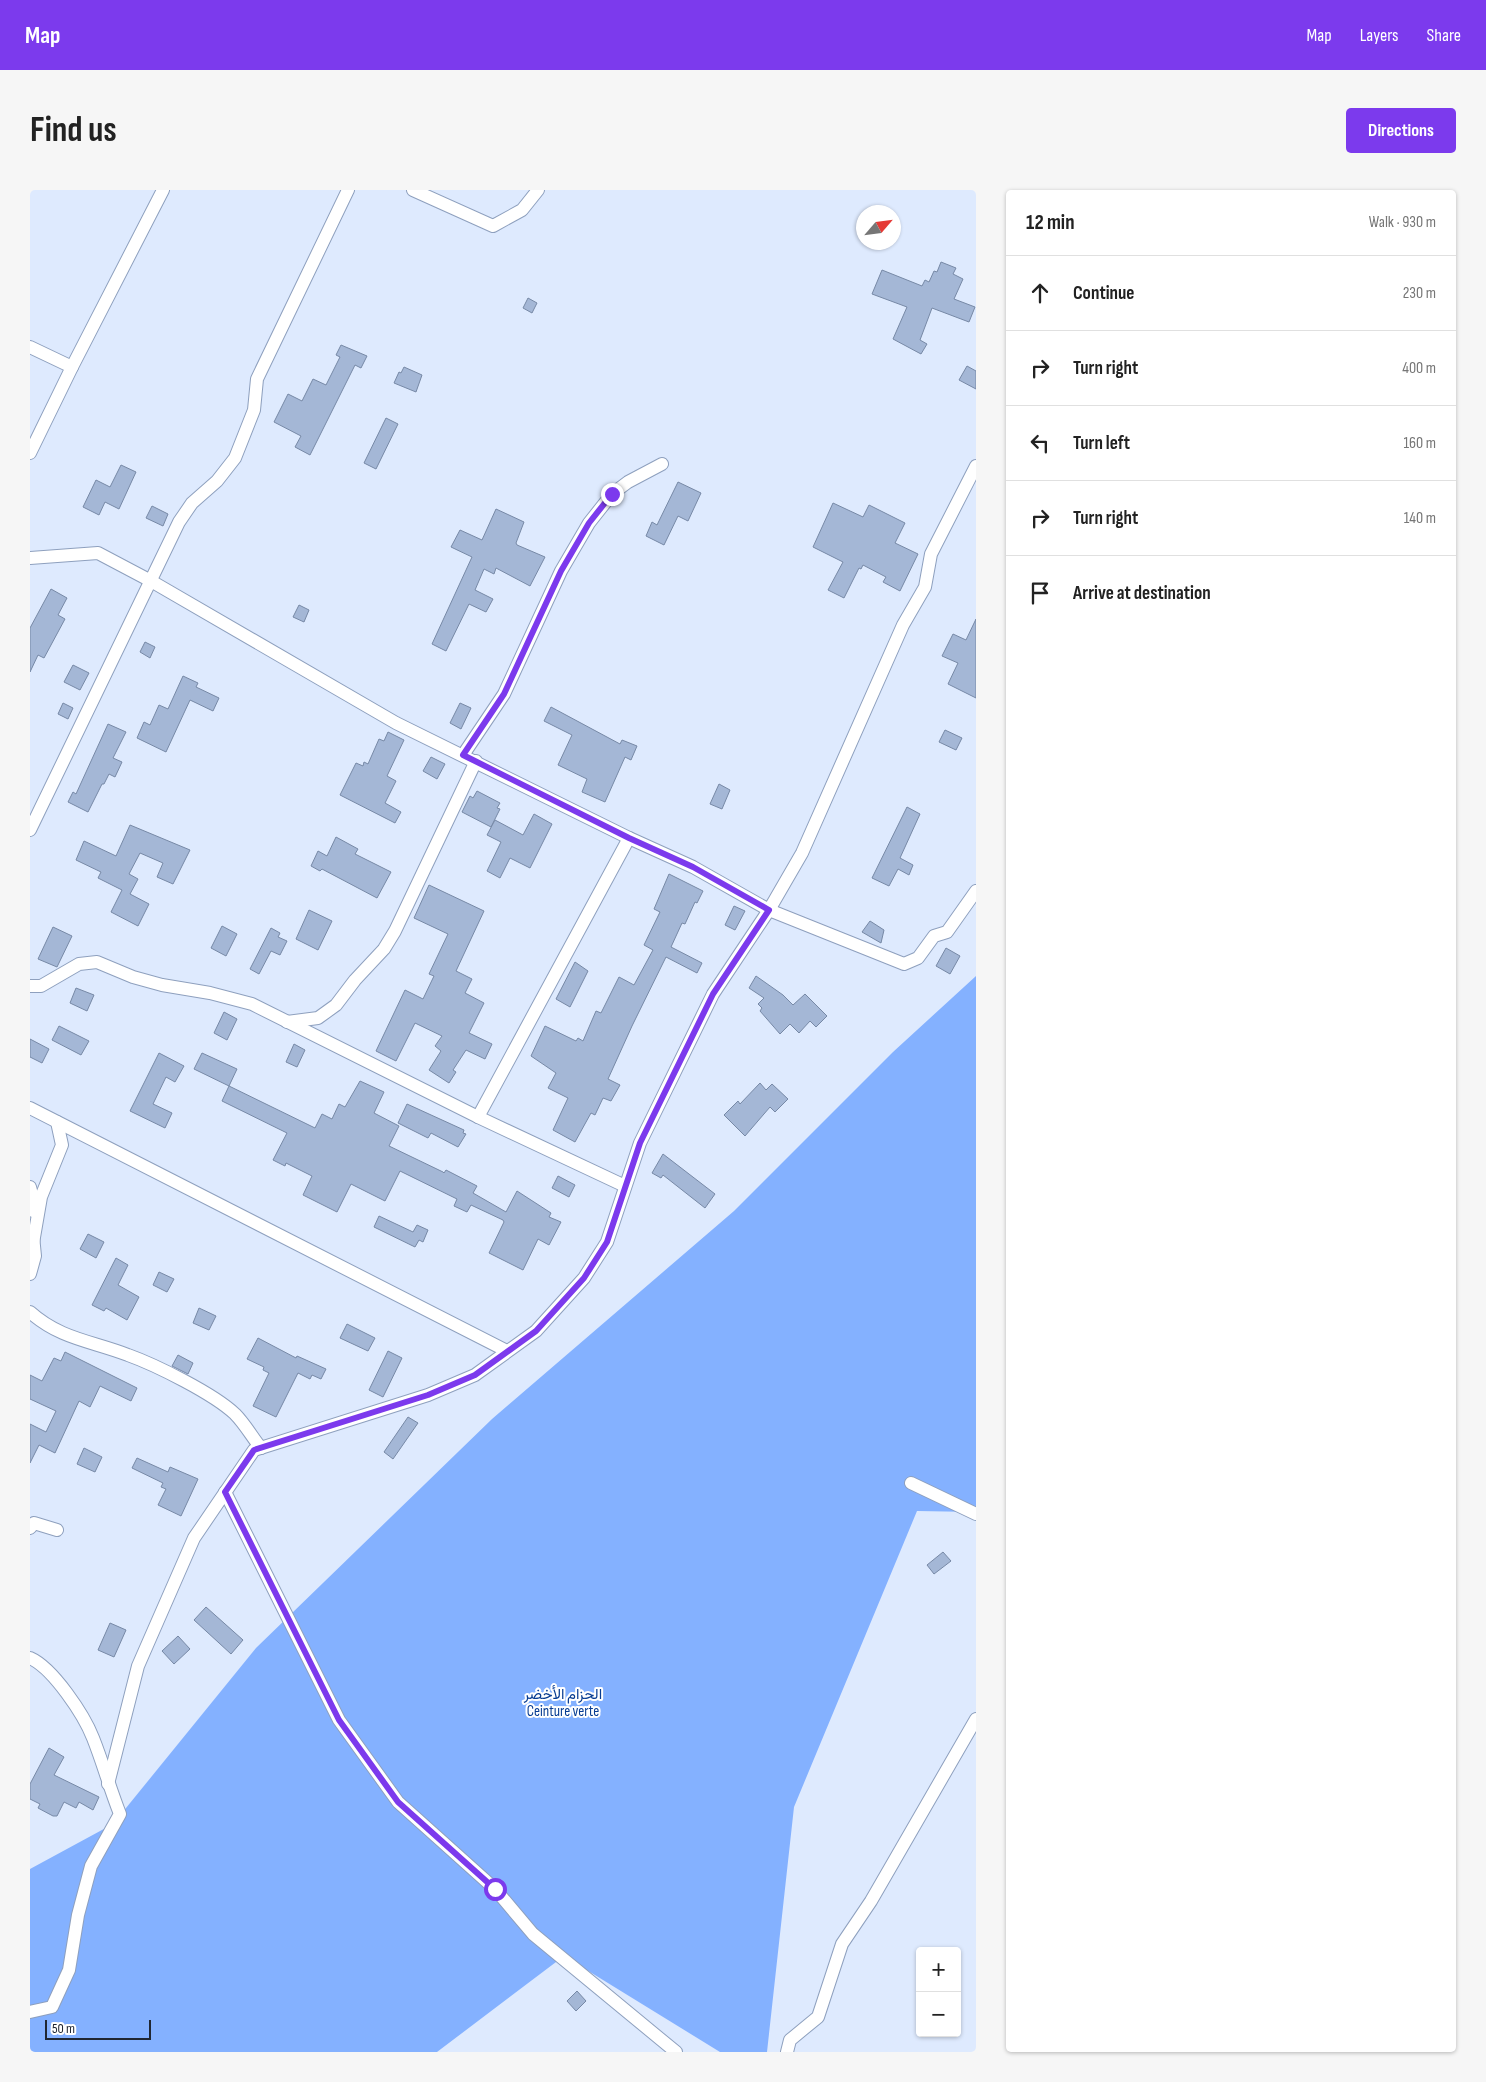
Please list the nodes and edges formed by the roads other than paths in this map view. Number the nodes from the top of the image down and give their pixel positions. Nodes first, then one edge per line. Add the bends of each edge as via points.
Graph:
1 (163, 190) edge
2 (348, 190) edge
3 (413, 190) edge
4 (538, 190) edge
5 (30, 347) edge
6 (72, 367) junction
7 (30, 452) edge
8 (662, 464) dead end
9 (976, 466) edge
10 (30, 558) edge
11 (151, 581) junction
12 (463, 755) junction
13 (476, 761) junction
14 (30, 830) edge
15 (629, 838) junction
16 (976, 891) edge
17 (769, 910) junction
18 (30, 986) edge
19 (287, 1022) junction
20 (30, 1108) edge
21 (478, 1117) junction
22 (57, 1122) junction
23 (625, 1186) junction
24 (30, 1187) edge
25 (33, 1243) junction
26 (30, 1274) edge
27 (30, 1312) edge
28 (507, 1351) junction
29 (261, 1448) junction
30 (911, 1483) dead end
31 (225, 1492) junction
32 (976, 1514) edge
33 (30, 1528) edge
34 (57, 1530) dead end
35 (30, 1658) edge
36 (976, 1719) edge
37 (108, 1784) junction
38 (30, 2012) edge
39 (676, 2052) edge
40 (787, 2052) edge

1 - 6 street
2 - 11 street via 258,379 254,410 235,458 217,481 192,502
3 - 4 street via 493,226 522,210
5 - 6 street
6 - 7 street
8 - 12 street via 612,494 589,523 561,571 504,694
9 - 17 street via 931,554 925,587 903,626 802,853
10 - 11 street via 98,553
11 - 12 street via 396,723
11 - 14 street
12 - 13 street
13 - 15 street
13 - 19 street via 384,949 336,1005 318,1018
15 - 17 street via 693,867
15 - 21 street
16 - 17 street via 947,932 934,936 918,958 904,964
17 - 23 street via 713,994 640,1143
18 - 19 street via 41,986 79,964 98,962 132,977 252,1004
19 - 21 street
20 - 22 street
21 - 23 street
22 - 25 street via 62,1145 41,1196
22 - 28 street
23 - 28 street via 607,1242 584,1278 536,1331
24 - 25 street
25 - 26 street via 35,1256
27 - 29 street via 40,1321 77,1340 128,1355 201,1391 235,1414
28 - 29 street via 475,1375 428,1395
29 - 31 street via 254,1450
30 - 32 street
31 - 37 street via 194,1538 138,1666
31 - 39 street via 339,1720 398,1802 495,1889 532,1934
33 - 34 street via 34,1523
35 - 37 street via 60,1684 93,1736
36 - 40 street via 871,1901 842,1944 818,2017 790,2040
37 - 38 street via 120,1814 91,1866 78,1915 70,1970 52,2007

